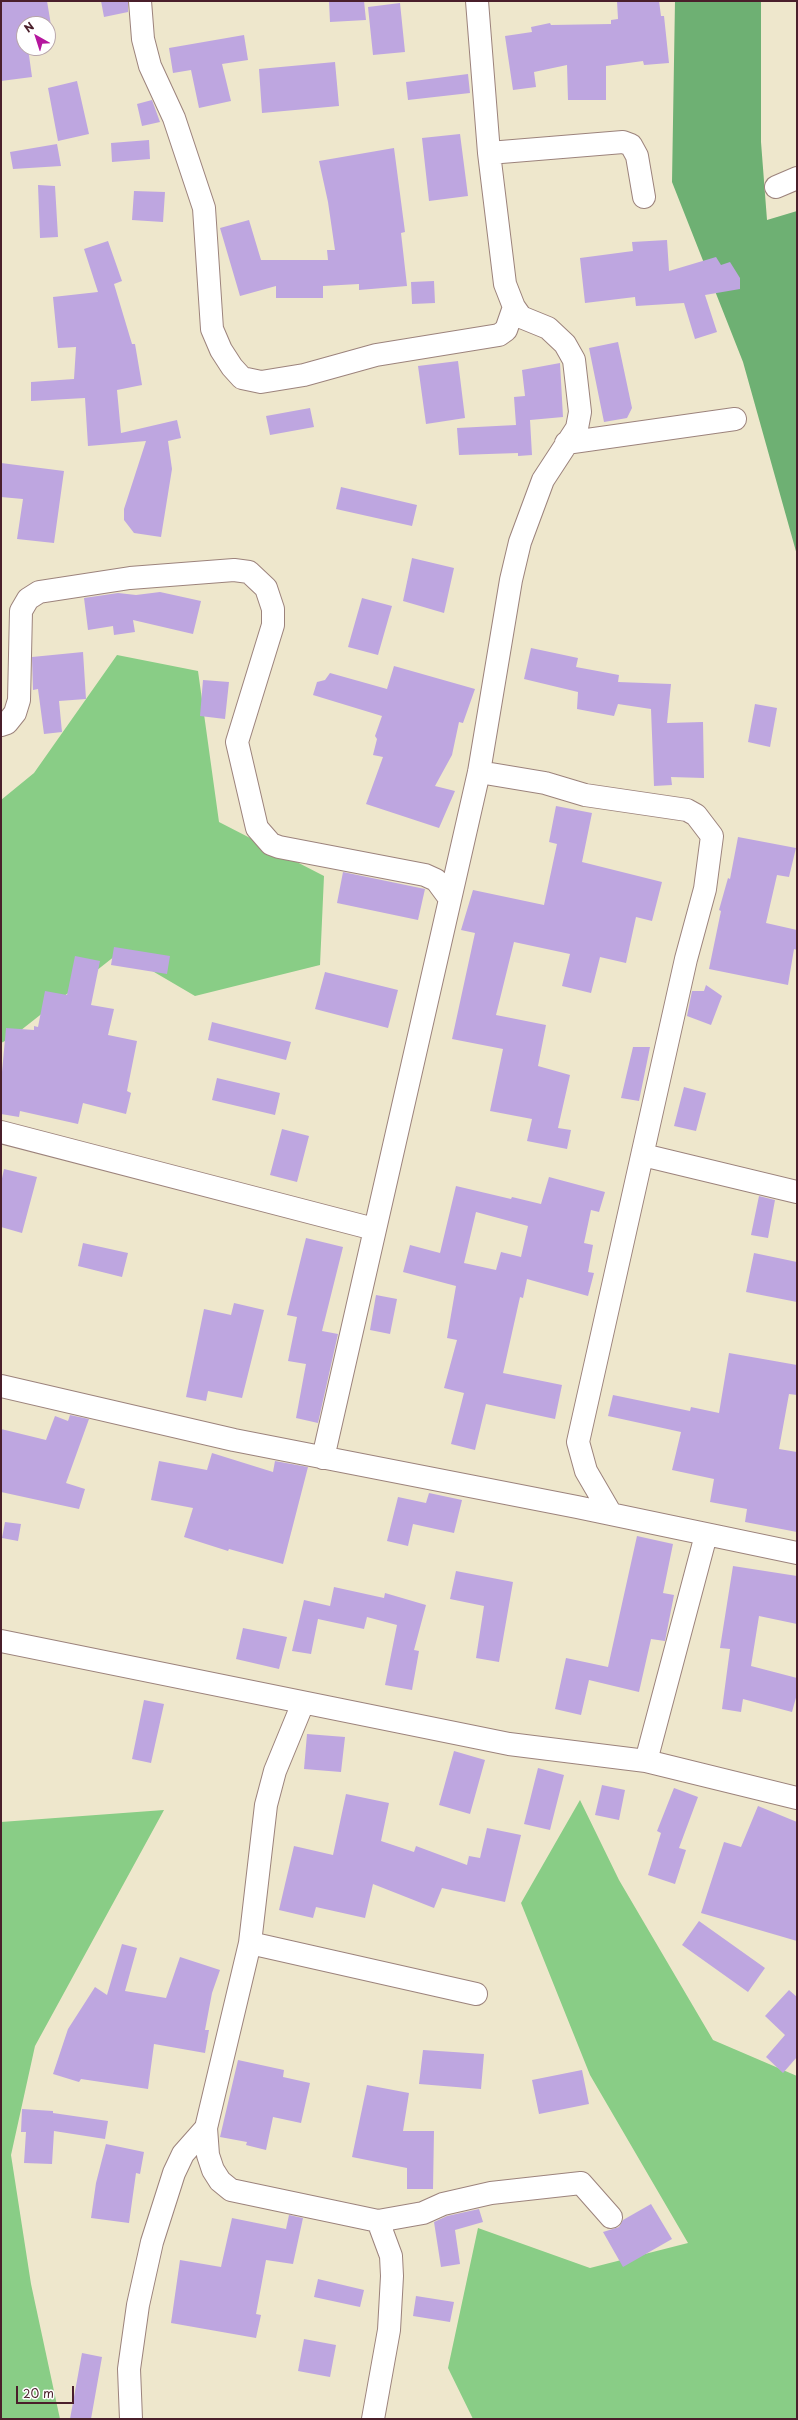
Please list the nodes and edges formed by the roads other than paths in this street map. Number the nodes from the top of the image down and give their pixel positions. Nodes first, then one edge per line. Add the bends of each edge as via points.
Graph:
1 (140, 1) edge
2 (477, 1) edge
3 (489, 153) junction
4 (797, 178) edge
5 (776, 186) dead end
6 (644, 197) dead end
7 (514, 307) junction
8 (734, 419) dead end
9 (566, 443) junction
10 (1, 725) edge
11 (480, 772) junction
12 (450, 899) junction
13 (1, 1132) edge
14 (643, 1156) junction
15 (797, 1192) edge
16 (374, 1229) junction
17 (1, 1386) edge
18 (323, 1458) junction
19 (611, 1514) junction
20 (706, 1535) junction
21 (797, 1553) edge
22 (1, 1641) edge
23 (304, 1703) junction
24 (646, 1761) junction
25 (797, 1798) edge
26 (250, 1943) junction
27 (476, 1994) dead end
28 (206, 2128) junction
29 (610, 2217) dead end
30 (378, 2221) junction
31 (131, 2419) edge
32 (373, 2419) edge

1 - 7 street via 143,39 150,66 174,118 204,208 212,329 232,368 242,378 261,382 304,375 376,355 499,335 506,330
2 - 3 street
3 - 6 street via 623,142 631,145 637,156
3 - 7 street via 505,284
4 - 5 street
7 - 9 street via 521,317 548,328 565,344 574,360 580,412 577,428
8 - 9 street
9 - 11 street via 543,480 520,542 511,580
10 - 12 street via 7,723 15,713 20,700 21,611 28,599 39,592 130,578 234,570 249,572 266,588 273,609 273,625 237,742 257,828 271,844 279,847 425,875 436,880
11 - 12 street
11 - 14 street via 550,784 585,795 687,810 696,815 712,836 705,888 686,959
12 - 16 street
13 - 16 street
14 - 15 street
14 - 19 street via 578,1442 586,1471
16 - 18 street
17 - 18 street
18 - 19 street
19 - 20 street
20 - 21 street
20 - 24 street
22 - 23 street
23 - 24 street via 509,1744
23 - 26 street via 274,1771 266,1805
24 - 25 street
26 - 27 street
26 - 28 street
28 - 30 street via 208,2155 213,2170 220,2181 231,2190
28 - 31 street via 183,2154 177,2166 152,2242 138,2305 129,2369
29 - 30 street via 582,2183 484,2195 443,2204 423,2213
30 - 32 street via 391,2256 392,2276 389,2330

